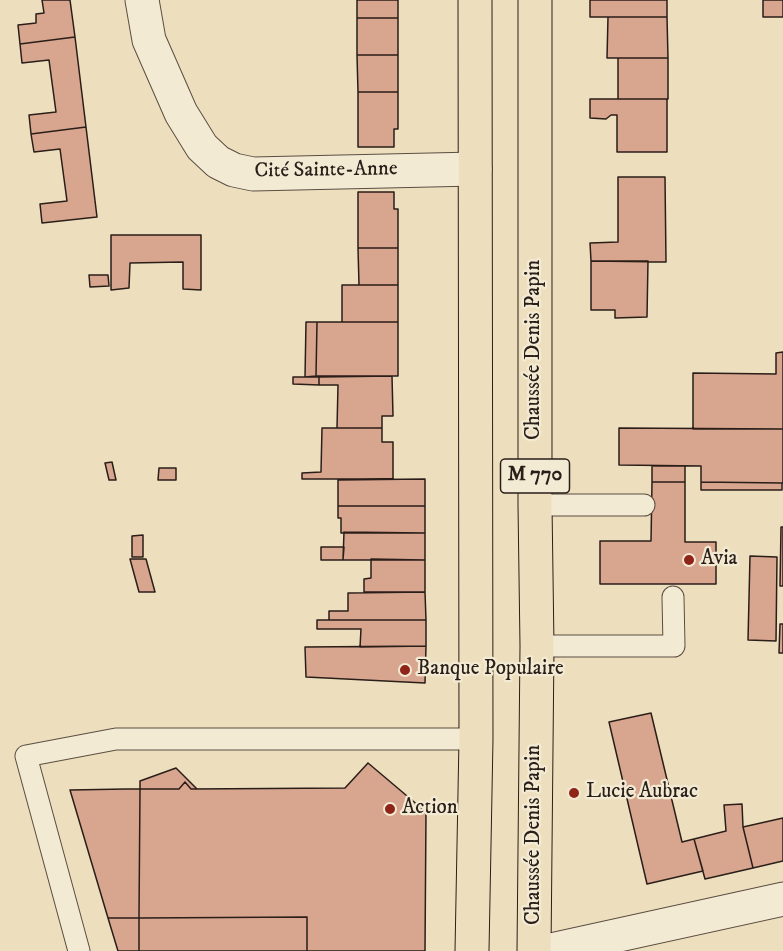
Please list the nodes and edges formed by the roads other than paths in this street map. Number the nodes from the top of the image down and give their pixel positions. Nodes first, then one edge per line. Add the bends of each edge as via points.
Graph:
1 (142, 0) edge
2 (475, 0) edge
3 (535, 0) edge
4 (475, 169) junction
5 (534, 505) junction
6 (644, 505) dead end
7 (674, 597) dead end
8 (537, 646) junction
9 (476, 739) junction
10 (783, 898) edge
11 (78, 951) edge
12 (472, 951) edge
13 (534, 951) edge
14 (546, 951) edge

1 - 4 street, Cité Sainte-Anne via 149,40 181,113 202,147 218,162 253,174
2 - 4 main road, M 770
3 - 5 main road, Chaussée Denis Papin / M 770
4 - 9 main road, M 770
5 - 6 lane
5 - 8 main road, Chaussée Denis Papin / M 770
7 - 8 lane via 674,646
8 - 13 main road, Chaussée Denis Papin / M 770
9 - 11 lane via 116,739 26,756
9 - 12 main road, M 770
10 - 14 street

